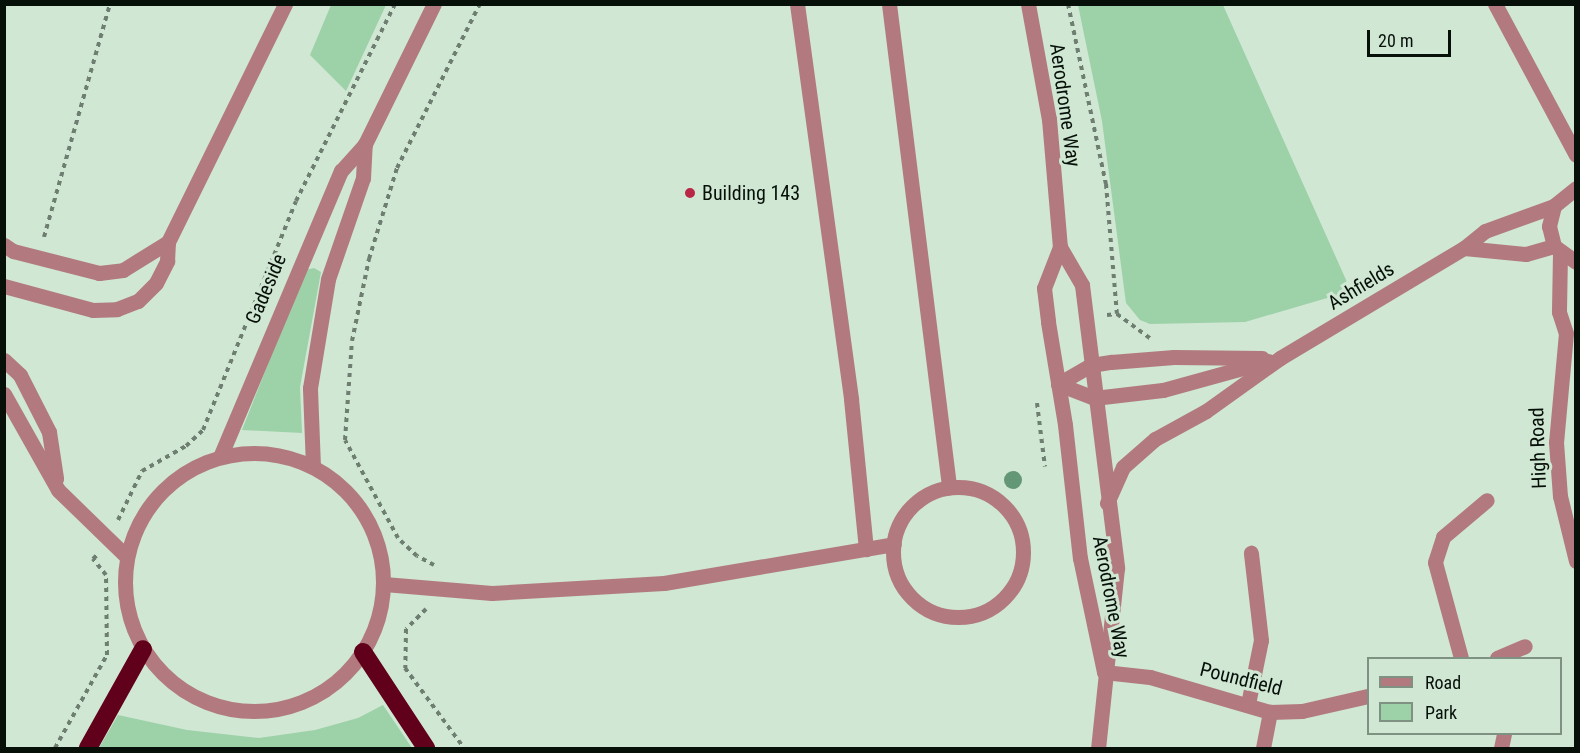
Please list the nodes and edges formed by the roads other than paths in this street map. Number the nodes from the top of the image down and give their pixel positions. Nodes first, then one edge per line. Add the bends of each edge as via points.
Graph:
1 (285, 4) edge
2 (434, 4) edge
3 (797, 4) edge
4 (889, 4) edge
5 (1028, 4) edge
6 (1495, 4) edge
7 (365, 144) junction
8 (1575, 155) edge
9 (1575, 188) edge
10 (1554, 206) junction
11 (168, 242) junction
12 (4, 245) edge
13 (1059, 247) junction
14 (1464, 249) junction
15 (1557, 249) junction
16 (1575, 262) edge
17 (4, 286) edge
18 (1571, 328) edge
19 (1280, 358) junction
20 (4, 360) edge
21 (1091, 365) junction
22 (1058, 384) junction
23 (4, 394) edge
24 (1094, 398) junction
25 (220, 457) junction
26 (314, 467) junction
27 (949, 487) junction
28 (58, 490) junction
29 (1487, 500) dead end
30 (1107, 503) junction
31 (894, 544) junction
32 (866, 549) junction
33 (1251, 553) dead end
34 (127, 557) junction
35 (1575, 561) edge
36 (384, 584) junction
37 (1525, 646) dead end
38 (143, 649) junction
39 (363, 652) junction
40 (1461, 657) edge
41 (1499, 657) edge
42 (1104, 672) junction
43 (1367, 696) edge
44 (1248, 704) junction
45 (1270, 711) junction
46 (88, 748) edge
47 (426, 748) edge
48 (1098, 748) edge
49 (1263, 748) edge

1 - 11 street
2 - 7 street, Gadeside
3 - 32 street via 851,399
4 - 27 street
5 - 13 street, Aerodrome Way via 1049,119
6 - 8 street
7 - 25 street, Gadeside via 341,171
7 - 26 street, Gadeside via 363,178 328,279 310,388
9 - 10 street
10 - 14 street, Ashfields via 1485,231
10 - 15 street, High Road via 1549,226
11 - 12 street via 123,270 99,273
11 - 17 street via 167,261 156,283 138,301 117,309 69,306
13 - 21 street, Aerodrome Way via 1082,285
13 - 22 street, Aerodrome Way via 1044,288
14 - 15 street via 1526,254
14 - 19 street, Ashfields
15 - 16 street
15 - 18 street, High Road via 1559,312
18 - 35 street, High Road via 1556,442 1560,496
19 - 21 street via 1174,357
19 - 24 street via 1164,390
19 - 30 street via 1206,411 1138,451 1124,467
20 - 28 street via 20,375 49,432
21 - 22 street
21 - 24 street, Aerodrome Way
22 - 24 street
22 - 42 street, Aerodrome Way via 1080,558
23 - 28 street
24 - 30 street, Aerodrome Way
25 - 26 street via 268,453
25 - 34 street via 187,472 159,494 144,513
26 - 36 street via 339,485 365,516 382,560
27 - 31 street via 918,501 906,513
27 - 31 street via 982,491 997,500 1018,526 1023,560 1011,591 984,612 951,616 934,612 907,592 898,578
28 - 34 street
29 - 40 street via 1443,537 1436,555 1437,579
30 - 42 street, Aerodrome Way via 1117,568
31 - 32 street
32 - 36 street via 664,583 492,593
33 - 44 street via 1261,640
34 - 38 street via 126,604
36 - 39 street via 381,608
37 - 41 street
38 - 39 street via 157,669 194,698 217,707 264,712 320,693 349,671
38 - 46 highway
39 - 47 highway via 388,697
42 - 44 street, Poundfield via 1150,677
42 - 48 street
43 - 45 street, Poundfield via 1302,711
44 - 45 street, Poundfield
45 - 49 street

